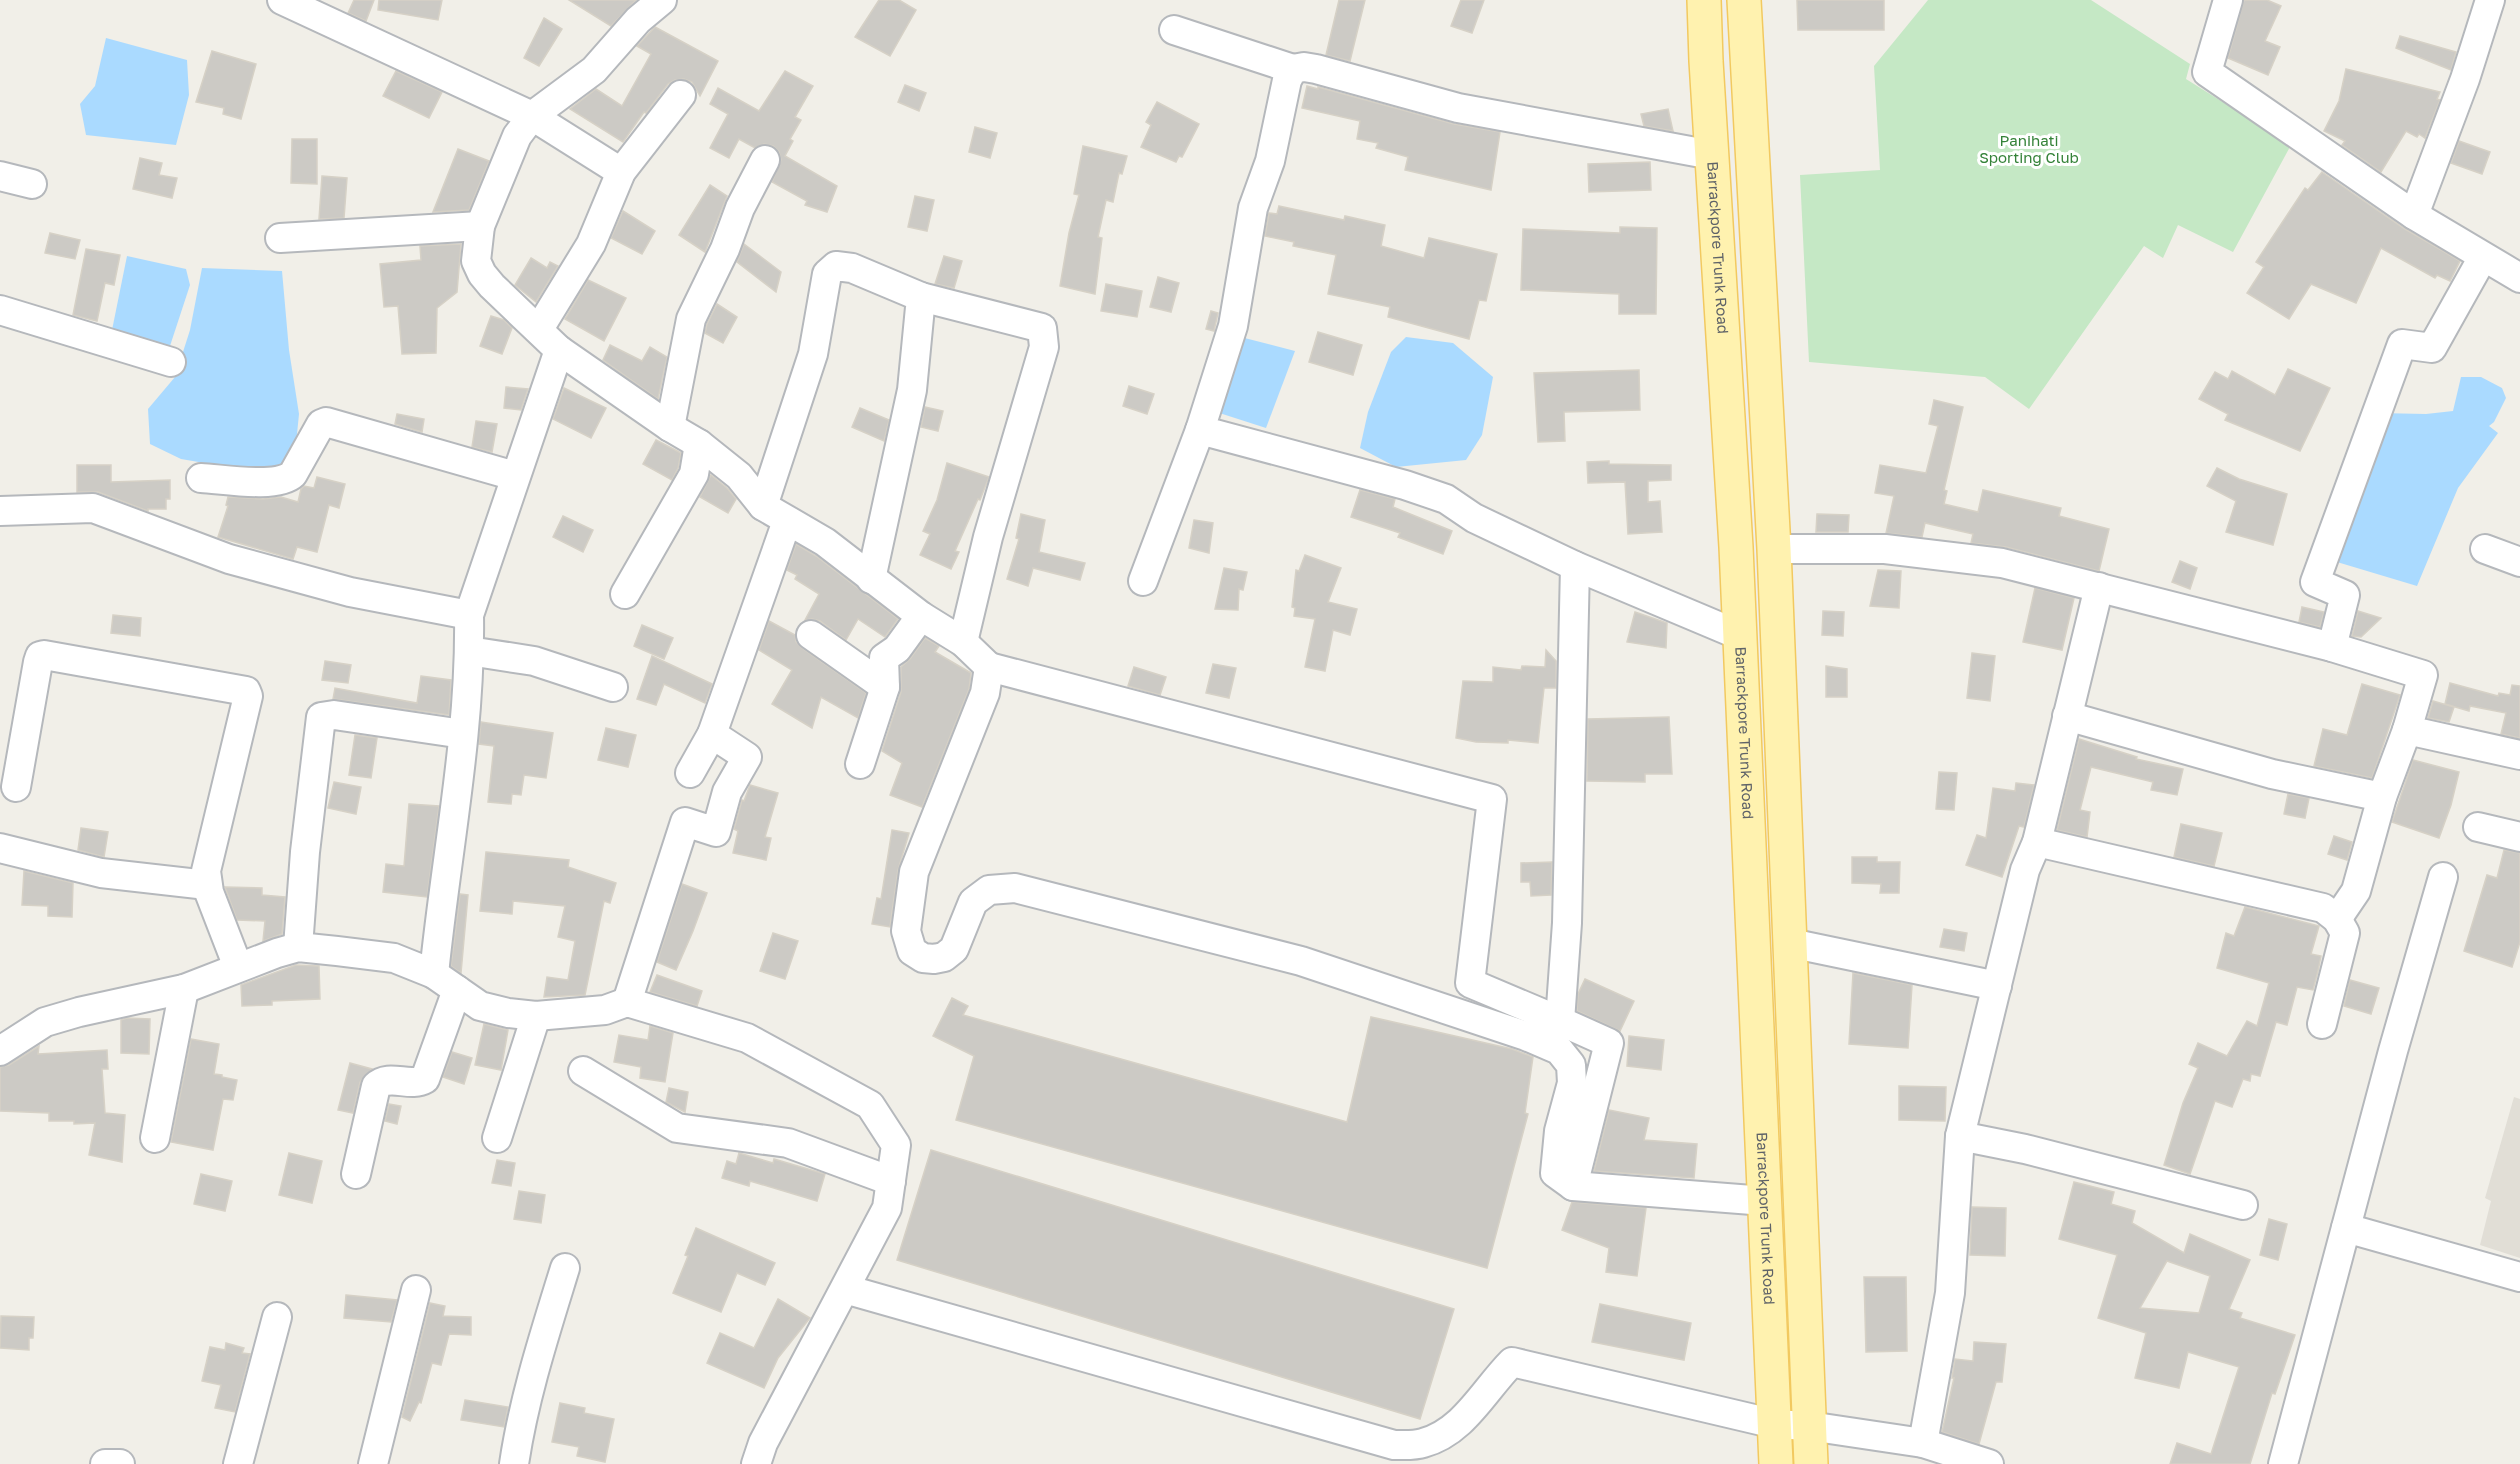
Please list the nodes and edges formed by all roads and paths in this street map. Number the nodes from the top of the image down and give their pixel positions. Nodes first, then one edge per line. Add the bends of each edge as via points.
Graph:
1 (282, 0) edge
2 (662, 0) edge
3 (1704, 0) edge
4 (1744, 0) edge
5 (2228, 0) edge
6 (2490, 0) edge
7 (1174, 30) dead end
8 (1293, 69) junction
9 (681, 95) dead end
10 (532, 116) junction
11 (1712, 155) junction
12 (765, 160) dead end
13 (621, 172) junction
14 (0, 176) edge
15 (33, 184) dead end
16 (2414, 214) junction
17 (480, 226) junction
18 (280, 238) dead end
19 (2483, 257) junction
20 (2520, 278) edge
21 (921, 297) junction
22 (0, 309) edge
23 (539, 329) junction
24 (559, 350) junction
25 (171, 362) dead end
26 (670, 427) junction
27 (1200, 430) junction
28 (699, 444) junction
29 (515, 476) junction
30 (201, 478) dead end
31 (763, 506) junction
32 (0, 511) edge
33 (787, 520) junction
34 (1774, 549) junction
35 (2485, 549) dead end
36 (2520, 562) edge
37 (1575, 566) junction
38 (872, 579) junction
39 (1143, 581) dead end
40 (2099, 587) junction
41 (625, 594) dead end
42 (469, 615) junction
43 (921, 616) junction
44 (811, 635) dead end
45 (1739, 635) junction
46 (963, 642) junction
47 (2332, 647) junction
48 (469, 651) junction
49 (989, 667) junction
50 (613, 687) dead end
51 (885, 687) junction
52 (2067, 716) junction
53 (2407, 730) junction
54 (463, 734) junction
55 (712, 734) junction
56 (2520, 755) edge
57 (860, 764) dead end
58 (690, 773) dead end
59 (16, 787) dead end
60 (2382, 797) junction
61 (2478, 827) dead end
62 (2520, 837) edge
63 (2037, 842) junction
64 (0, 848) edge
65 (2443, 877) dead end
66 (207, 885) junction
67 (2337, 919) junction
68 (1790, 943) junction
69 (298, 947) junction
70 (238, 968) junction
71 (434, 974) junction
72 (1996, 986) junction
73 (184, 989) junction
74 (458, 990) junction
75 (627, 1002) junction
76 (536, 1016) junction
77 (1560, 1021) junction
78 (2322, 1024) dead end
79 (0, 1051) edge
80 (583, 1071) dead end
81 (1960, 1136) junction
82 (155, 1138) dead end
83 (497, 1138) dead end
84 (356, 1174) dead end
85 (891, 1181) junction
86 (1573, 1186) junction
87 (1765, 1201) junction
88 (2243, 1205) dead end
89 (2346, 1228) junction
90 (565, 1268) dead end
91 (2520, 1277) edge
92 (845, 1289) junction
93 (416, 1290) dead end
94 (277, 1317) dead end
95 (1775, 1424) junction
96 (1809, 1426) junction
97 (1923, 1443) junction
98 (105, 1464) edge
99 (120, 1464) edge
100 (238, 1464) edge
101 (373, 1464) edge
102 (514, 1464) edge
103 (756, 1464) edge
104 (1776, 1464) edge
105 (1811, 1464) edge
106 (1989, 1464) edge
107 (2283, 1464) edge

1 - 10 street
2 - 10 street via 638,20 594,70
3 - 11 main road, Barrackpore Trunk Road
4 - 34 main road
5 - 16 street via 2207,72
6 - 16 street
7 - 8 street
8 - 11 street via 1316,69 1458,108
8 - 27 street via 1287,80 1270,161 1253,208 1233,326
9 - 13 street
10 - 13 street
10 - 17 street via 517,136
11 - 45 main road, Barrackpore Trunk Road
12 - 26 street via 691,319
13 - 23 street via 591,244
14 - 15 street
16 - 19 street
17 - 18 street
17 - 23 street via 476,261 482,274
19 - 20 street
19 - 47 street via 2432,348 2402,344 2315,582 2345,596
21 - 31 street via 852,268 836,266 827,274 813,354
21 - 38 street via 912,390
21 - 46 street via 1042,328 1044,347 988,537
22 - 25 street
23 - 24 street
24 - 26 street
24 - 29 street
26 - 28 street
27 - 37 street via 1446,499 1474,518
27 - 39 street
28 - 31 street via 739,476
28 - 41 street via 694,474
29 - 30 street via 326,422 321,424 288,480
29 - 42 street
31 - 33 street
32 - 42 street via 93,508 230,559 350,592
33 - 38 street via 825,542
33 - 55 street
34 - 40 street via 1885,549 2001,563
34 - 68 main road
35 - 36 street
37 - 45 street
37 - 77 street via 1567,922
38 - 43 street
40 - 47 street
40 - 52 street
42 - 48 street
43 - 46 street
43 - 51 street via 897,649 884,658
44 - 51 street
45 - 87 main road, Barrackpore Trunk Road
46 - 49 street
47 - 53 street via 2423,675
48 - 50 street via 534,661
48 - 54 street
49 - 77 street via 1492,799 1470,983
49 - 86 street via 985,693 914,872 906,931 912,951 923,958 944,957 954,949 973,902 989,890 1015,888 1301,961 1526,1036 1559,1050 1571,1065 1572,1083 1559,1131 1555,1173
51 - 57 street
52 - 60 street via 2272,774
52 - 63 street
53 - 56 street
53 - 60 street
54 - 69 street via 334,715 321,717
54 - 71 street
55 - 58 street
55 - 75 street via 747,757 727,792 716,832 685,822
59 - 66 street via 38,662 44,655 246,692 206,871
60 - 67 street via 2356,891
61 - 62 street
63 - 67 street via 2323,908
63 - 72 street via 2025,870
64 - 66 street via 100,873
65 - 89 street
66 - 70 street
67 - 78 street via 2345,933
68 - 72 street
68 - 96 main road
69 - 70 street
69 - 71 street via 394,958
70 - 73 street
71 - 74 street
72 - 81 street
73 - 79 street via 45,1022
73 - 82 street
74 - 76 street via 480,1005
74 - 84 street via 429,1075 420,1082 383,1081 376,1086
75 - 76 street via 605,1010
75 - 85 street via 747,1038 870,1105 896,1145
76 - 83 street
77 - 86 street via 1609,1043
80 - 85 street via 677,1128 788,1143
81 - 88 street
81 - 97 street via 1950,1293
85 - 92 street via 888,1208
86 - 87 street
87 - 95 main road, Barrackpore Trunk Road
89 - 91 street
89 - 107 street
90 - 102 street via 531,1380
92 - 95 street via 1394,1445 1422,1444 1443,1435 1465,1418 1512,1362
92 - 103 street via 763,1443
93 - 101 street
94 - 100 street
95 - 96 street
95 - 104 main road, Barrackpore Trunk Road
96 - 97 street
96 - 105 main road
97 - 106 street
98 - 99 street

